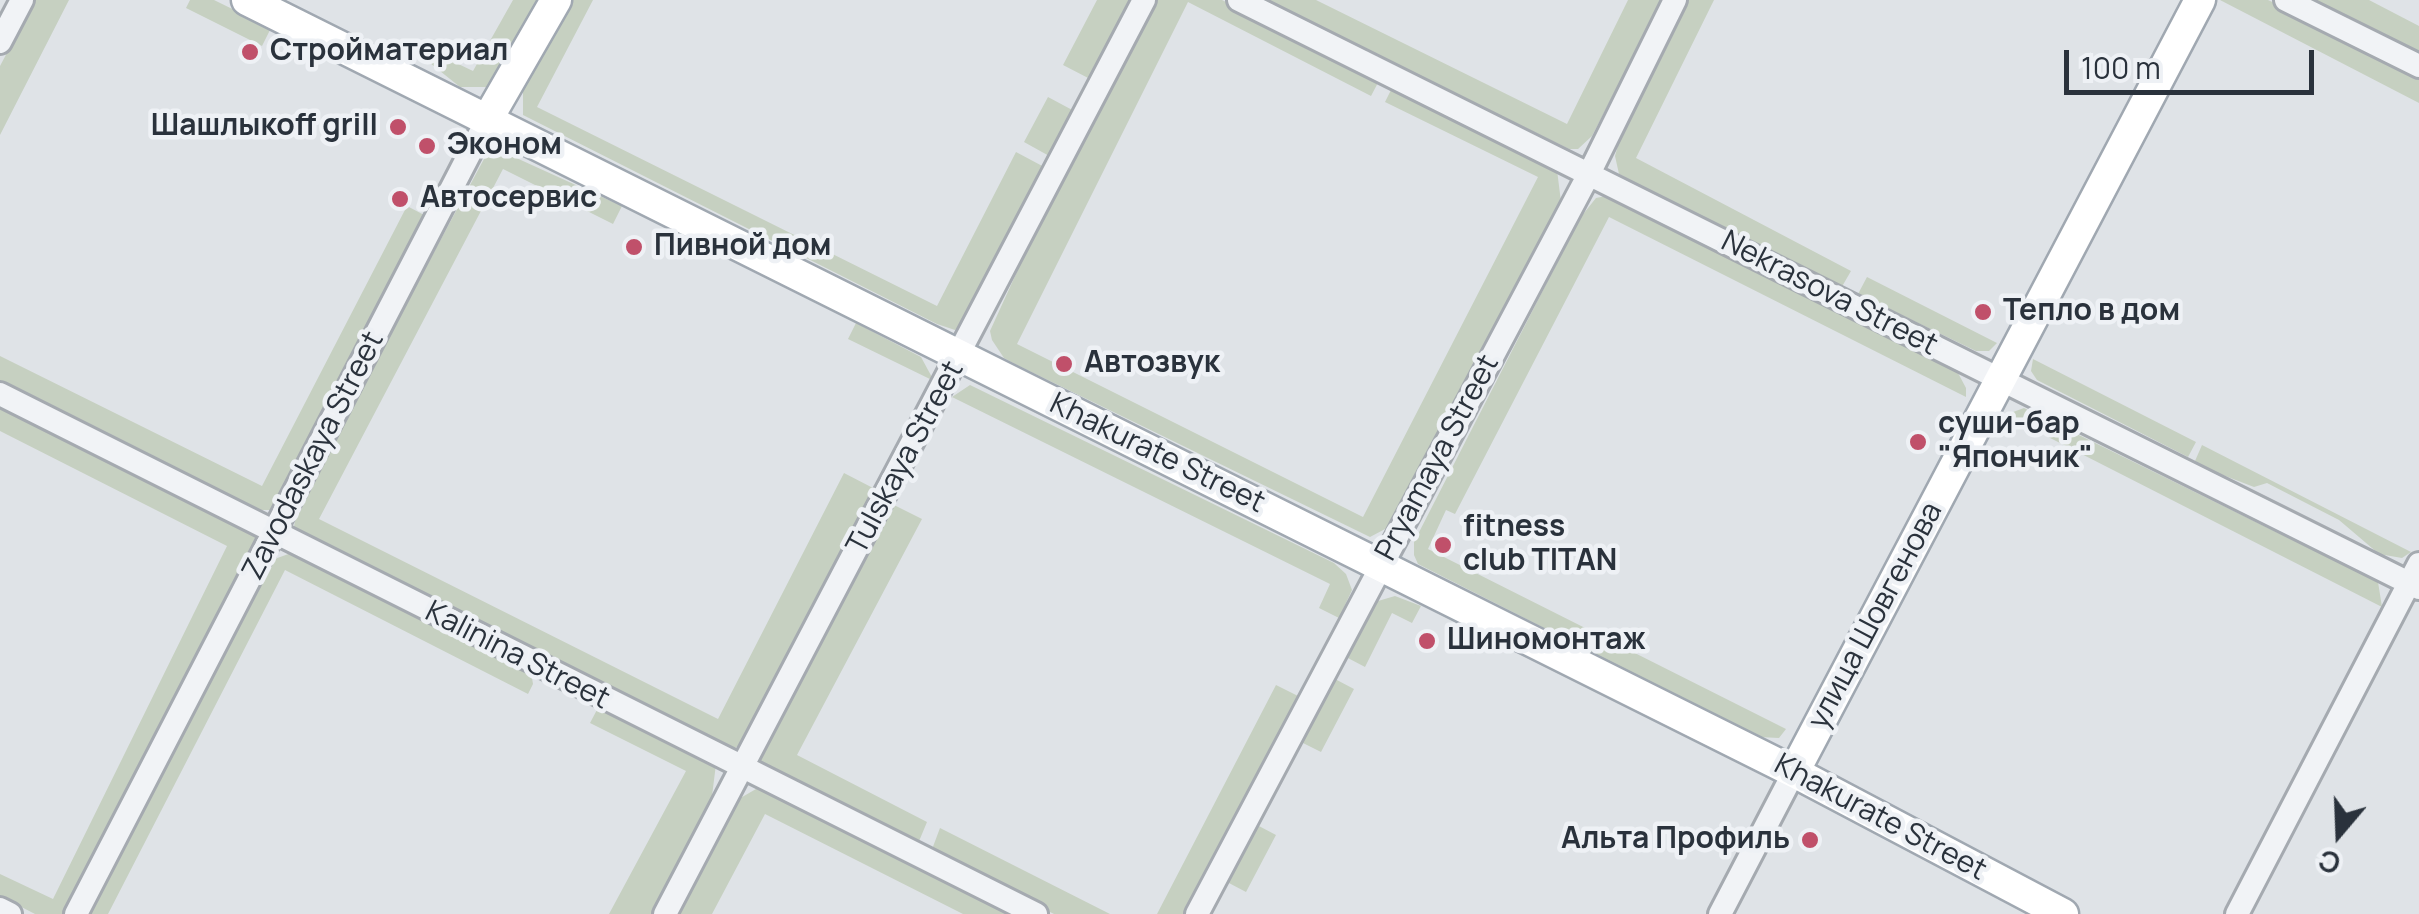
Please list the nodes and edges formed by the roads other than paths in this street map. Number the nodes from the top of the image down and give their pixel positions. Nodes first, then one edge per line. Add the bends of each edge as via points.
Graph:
1 (22, 0) edge
2 (247, 0) edge
3 (556, 0) edge
4 (1144, 0) edge
5 (1239, 0) edge
6 (1676, 0) edge
7 (2200, 0) edge
8 (2286, 0) edge
9 (0, 42) edge
10 (2419, 66) edge
11 (487, 120) junction
12 (1589, 174) junction
13 (960, 356) junction
14 (2000, 380) junction
15 (0, 394) edge
16 (275, 531) junction
17 (1380, 566) junction
18 (2416, 578) edge
19 (742, 768) junction
20 (1794, 772) junction
21 (0, 909) edge
22 (10, 914) edge
23 (76, 914) edge
24 (665, 914) edge
25 (1036, 914) edge
26 (1197, 914) edge
27 (1720, 914) edge
28 (2063, 914) edge
29 (2237, 914) edge

1 - 9 street
2 - 11 main road, Khakurate Street
3 - 11 main road, Zavodaskaya Street
4 - 13 street, Tulskaya Street
5 - 12 street, Nekrasova Street
6 - 12 street, Pryamaya Street
7 - 14 main road, улица Шовгенова
8 - 10 street
11 - 13 main road, Khakurate Street
11 - 16 street, Zavodaskaya Street
12 - 14 street, Nekrasova Street
12 - 17 street, Pryamaya Street
13 - 17 main road, Khakurate Street
13 - 19 street, Tulskaya Street
14 - 18 street, Nekrasova Street
14 - 20 main road, улица Шовгенова
15 - 16 street, Kalinina Street
16 - 19 street, Kalinina Street
16 - 23 street, Zavodaskaya Street
17 - 20 main road, Khakurate Street
17 - 26 street, Pryamaya Street
18 - 29 street
19 - 24 street, Tulskaya Street
19 - 25 street, Kalinina Street
20 - 27 street, улица Шовгенова
20 - 28 main road, Khakurate Street
21 - 22 street

